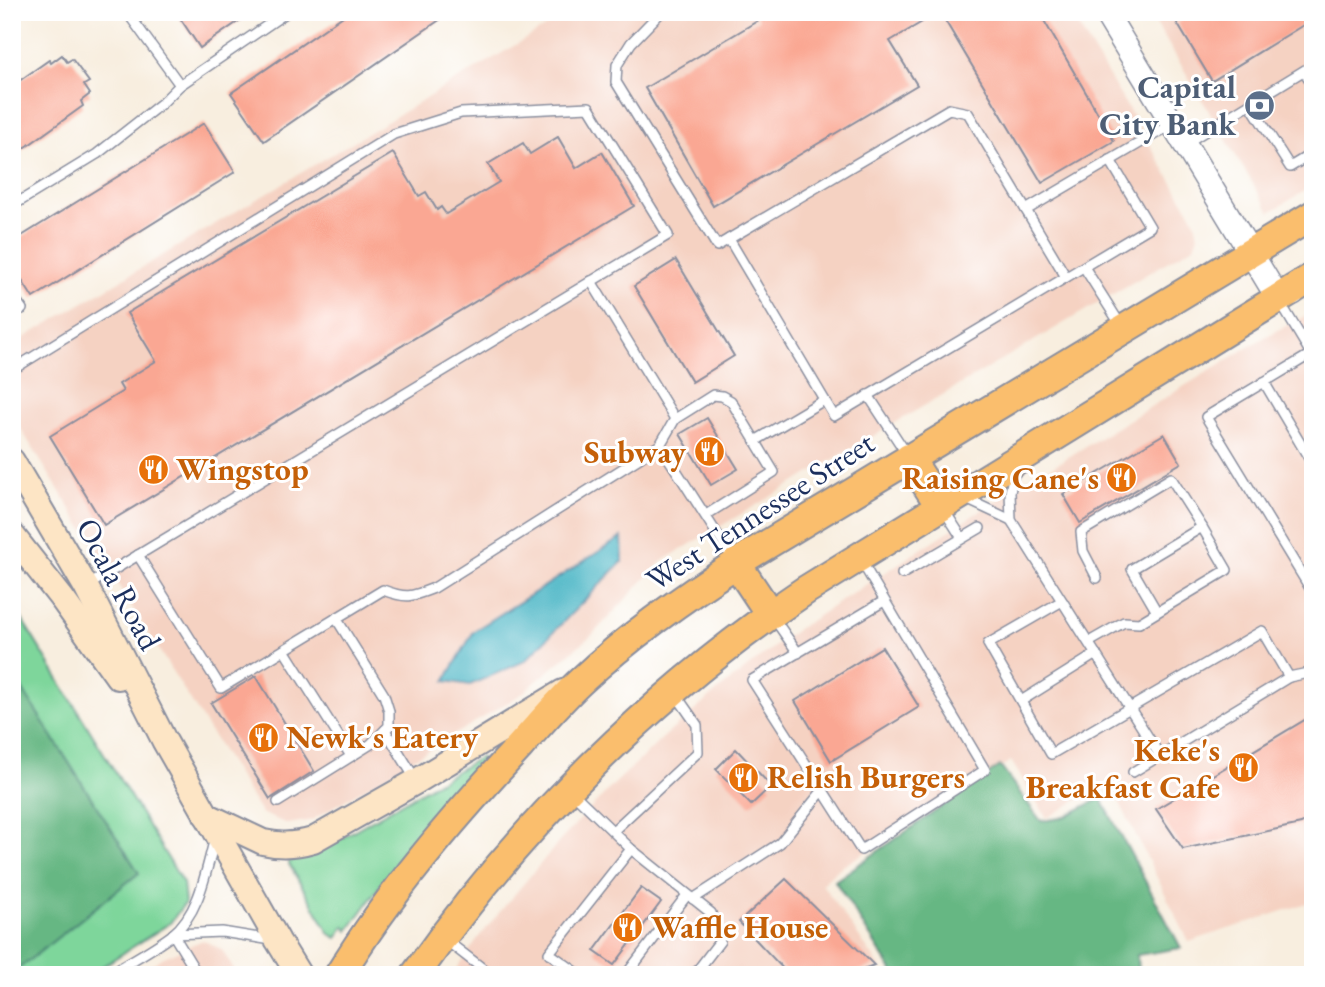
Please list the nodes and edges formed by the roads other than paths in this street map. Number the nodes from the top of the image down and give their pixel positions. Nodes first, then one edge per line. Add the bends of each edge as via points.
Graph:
1 (127, 12) edge
2 (288, 12) edge
3 (661, 12) edge
4 (1105, 12) edge
5 (1308, 68) edge
6 (180, 85) junction
7 (1313, 85) edge
8 (1250, 104) junction
9 (1172, 124) junction
10 (1185, 144) junction
11 (1313, 153) edge
12 (1110, 160) junction
13 (12, 206) edge
14 (1026, 209) junction
15 (1313, 215) edge
16 (729, 239) junction
17 (1250, 252) junction
18 (1084, 267) junction
19 (1066, 277) junction
20 (1313, 277) edge
21 (591, 281) junction
22 (1313, 286) edge
23 (12, 295) edge
24 (1278, 298) junction
25 (22, 309) dead end
26 (1123, 328) junction
27 (1312, 356) edge
28 (12, 370) edge
29 (1264, 382) junction
30 (869, 396) junction
31 (824, 400) junction
32 (675, 419) junction
33 (755, 441) junction
34 (660, 445) junction
35 (909, 458) junction
36 (1017, 460) junction
37 (12, 461) edge
38 (1313, 465) edge
39 (950, 501) junction
40 (706, 516) junction
41 (1011, 520) junction
42 (1202, 527) junction
43 (980, 528) dead end
44 (12, 535) edge
45 (962, 538) junction
46 (138, 555) junction
47 (859, 558) junction
48 (736, 563) junction
49 (902, 574) dead end
50 (1097, 578) dead end
51 (86, 587) junction
52 (1313, 593) edge
53 (63, 600) junction
54 (884, 601) junction
55 (1062, 601) junction
56 (1157, 612) junction
57 (770, 614) junction
58 (336, 618) junction
59 (1089, 642) junction
60 (284, 650) junction
61 (798, 653) junction
62 (1096, 654) junction
63 (1313, 672) edge
64 (1289, 677) junction
65 (581, 680) junction
66 (673, 690) junction
67 (1021, 701) junction
68 (1131, 708) junction
69 (385, 730) junction
70 (164, 740) junction
71 (351, 756) junction
72 (1160, 756) junction
73 (1133, 772) dead end
74 (417, 781) junction
75 (570, 790) junction
76 (823, 790) junction
77 (278, 802) dead end
78 (211, 824) junction
79 (613, 831) junction
80 (631, 849) junction
81 (690, 897) junction
82 (173, 934) junction
83 (443, 937) junction
84 (278, 941) junction
85 (108, 975) edge
86 (198, 975) edge
87 (299, 975) edge
88 (339, 975) edge
89 (415, 975) edge
90 (491, 975) edge
91 (580, 975) edge
92 (626, 975) edge
93 (694, 975) edge

1 - 6 lane
2 - 6 lane
3 - 16 lane via 631,43 617,65 616,82 717,246
4 - 9 street
5 - 7 lane
5 - 8 lane
6 - 13 lane via 97,154
8 - 10 lane
8 - 11 lane via 1290,167
9 - 10 street
9 - 12 lane
10 - 17 street
12 - 14 lane
12 - 18 lane via 1150,227
14 - 16 lane via 968,113 949,109
14 - 19 lane
15 - 17 main road, West Tennessee Street
16 - 31 lane
17 - 24 street
17 - 26 main road, West Tennessee Street
18 - 19 lane
18 - 26 lane
19 - 30 lane
20 - 24 main road
21 - 28 lane via 668,235 589,107 461,113 394,134
21 - 32 lane
21 - 46 lane
22 - 24 street
23 - 25 lane
24 - 27 lane
24 - 36 main road
26 - 35 main road, West Tennessee Street
27 - 29 lane
29 - 38 lane
29 - 52 lane via 1206,417
30 - 31 lane via 834,416
30 - 35 lane
31 - 33 lane
32 - 33 lane via 713,396 722,396 732,401
32 - 34 lane
33 - 40 lane via 774,472
34 - 40 lane
34 - 58 lane via 434,588 400,597 383,590
35 - 39 main road
35 - 48 main road, West Tennessee Street
36 - 39 main road
36 - 41 lane via 1010,492
37 - 51 main road, Ocala Road
39 - 41 lane
39 - 45 lane
39 - 47 main road
40 - 48 lane
41 - 55 lane
42 - 50 lane via 1171,478 1081,532 1083,551
42 - 56 lane via 1132,569
42 - 56 lane via 1227,570
43 - 45 lane
44 - 53 main road, Ocala Road
45 - 49 lane
46 - 51 lane
46 - 60 lane via 221,688
47 - 54 lane
47 - 57 main road
48 - 57 main road
48 - 65 main road, West Tennessee Street via 661,614
51 - 53 main road
51 - 70 main road, Ocala Road
53 - 70 main road, Ocala Road
54 - 61 lane
54 - 76 lane via 985,770 861,850
55 - 59 lane
55 - 67 lane via 988,644
56 - 59 lane via 1139,623 1122,618
57 - 61 lane
57 - 66 main road
58 - 60 lane
58 - 69 lane via 384,695 389,711
59 - 62 lane
60 - 71 lane
61 - 76 lane via 752,680
62 - 67 lane
62 - 68 lane
63 - 64 lane
64 - 68 lane via 1262,631
64 - 72 lane
65 - 74 main road
65 - 88 main road, West Tennessee Street via 439,836
66 - 75 main road
66 - 79 lane via 697,725 698,752
67 - 68 lane via 1051,754
68 - 72 lane
69 - 71 lane
69 - 74 lane
70 - 78 main road, Ocala Road
71 - 77 lane
72 - 73 lane
74 - 78 main road via 323,836 295,844 263,842
75 - 79 lane
75 - 83 main road
76 - 81 lane via 780,843
78 - 82 lane via 198,895
78 - 84 main road, Ocala Road
79 - 80 lane
80 - 81 lane
80 - 91 lane via 549,953
81 - 92 lane
81 - 93 lane via 711,913 720,941
82 - 84 lane via 222,932
82 - 85 lane
82 - 86 lane
83 - 89 main road
83 - 90 lane
84 - 87 main road, Ocala Road

